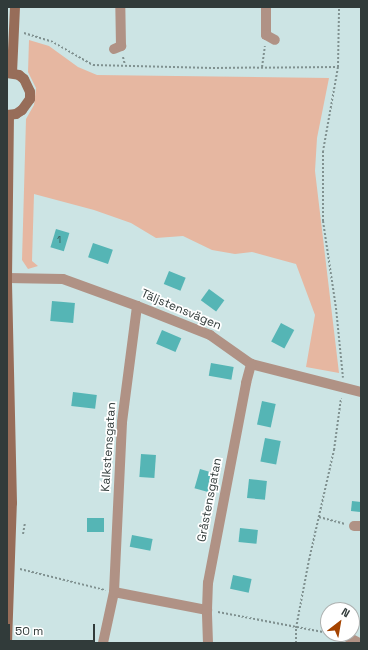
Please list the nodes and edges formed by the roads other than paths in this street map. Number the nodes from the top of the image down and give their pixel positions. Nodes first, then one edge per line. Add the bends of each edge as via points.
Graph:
1 (15, 7) edge
2 (120, 7) edge
3 (266, 7) edge
4 (270, 38) road end
5 (114, 49) dead end
6 (10, 73) edge
7 (8, 115) edge
8 (8, 278) edge
9 (137, 306) junction
10 (251, 364) junction
11 (361, 392) edge
12 (114, 592) junction
13 (207, 610) junction
14 (7, 643) edge
15 (102, 643) edge
16 (208, 643) edge

1 - 6 street
2 - 5 street via 121,46
3 - 4 street
6 - 7 street via 24,79 30,92 27,105 22,110
7 - 8 street
8 - 9 street, Täljstensvägen via 63,279
8 - 14 street via 12,503
9 - 10 street, Täljstensvägen via 210,335
9 - 12 street, Kalkstensgatan via 122,422
10 - 11 street, Täljstensvägen
10 - 13 street, Gråstensgatan via 208,583
12 - 13 street
12 - 15 street, Kalkstensgatan
13 - 16 street, Gråstensgatan

